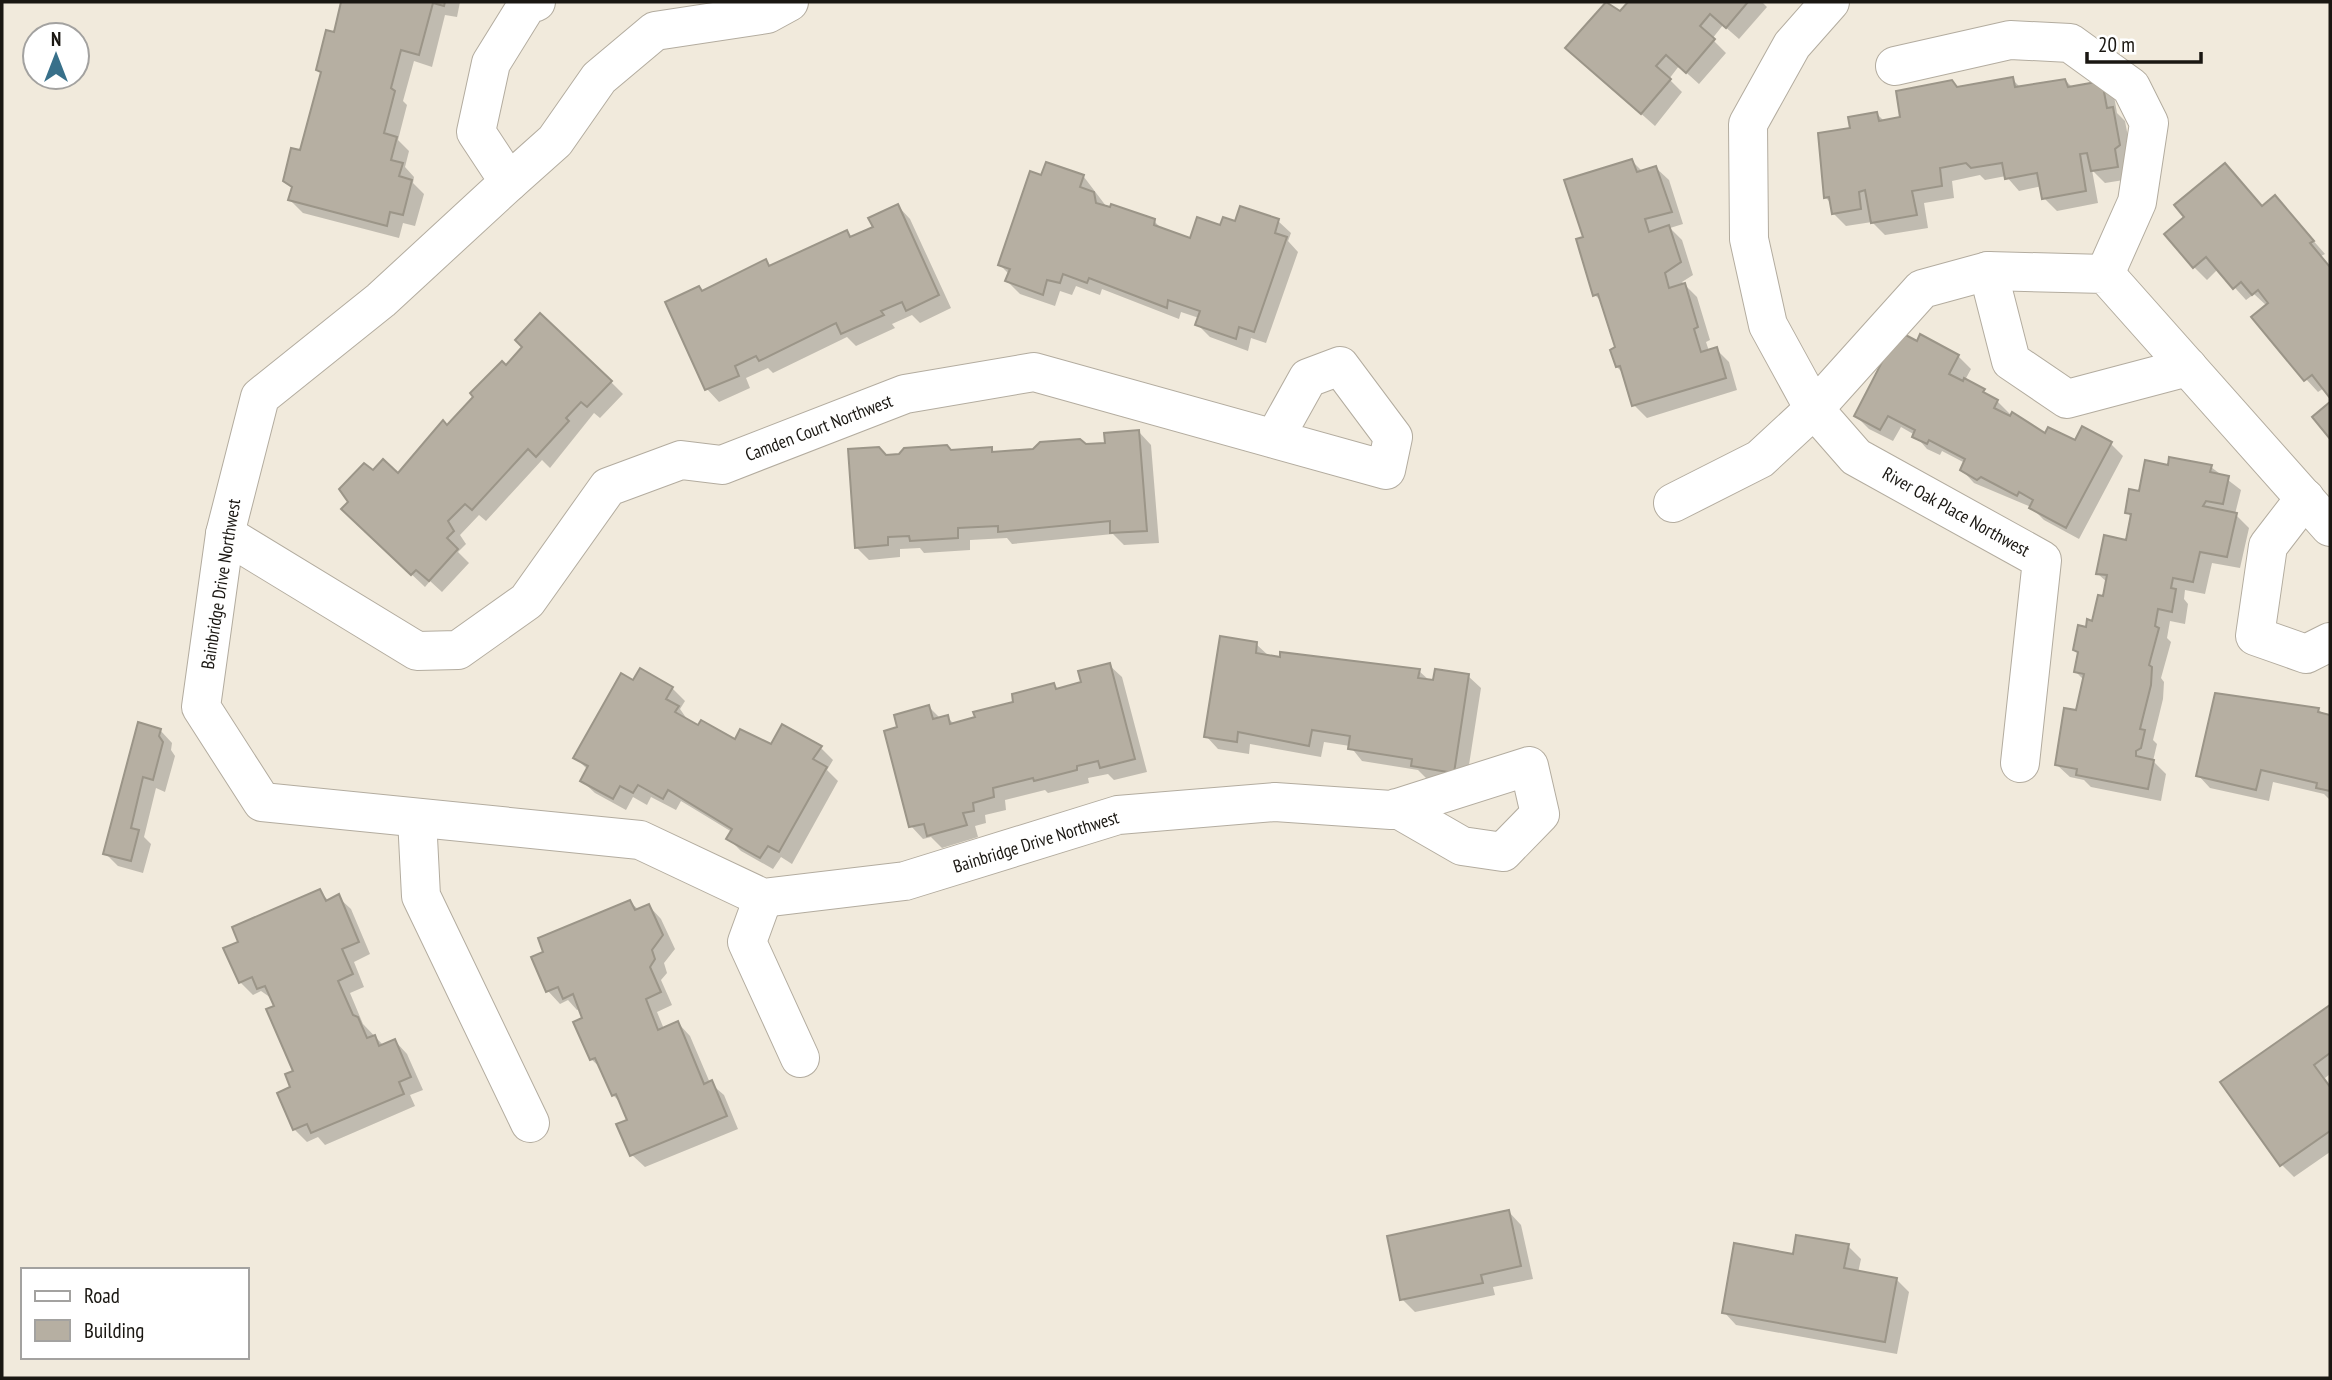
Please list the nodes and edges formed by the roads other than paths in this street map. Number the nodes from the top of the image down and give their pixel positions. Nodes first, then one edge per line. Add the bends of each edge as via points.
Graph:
1 (536, 2) edge
2 (789, 2) edge
3 (1830, 2) edge
4 (1895, 66) dead end
5 (509, 182) junction
6 (1988, 271) junction
7 (2105, 274) junction
8 (2188, 368) junction
9 (1814, 409) junction
10 (1273, 439) junction
11 (2305, 498) junction
12 (1673, 503) dead end
13 (2330, 527) edge
14 (226, 534) junction
15 (2330, 642) edge
16 (2020, 763) dead end
17 (1396, 808) dead end
18 (417, 818) junction
19 (763, 898) junction
20 (800, 1058) dead end
21 (530, 1122) dead end

1 - 5 street via 527,5 491,63 476,132
2 - 5 street, Bainbridge Drive Northwest via 767,14 656,31 599,78 555,141
3 - 9 street, River Oak Place Northwest via 1792,45 1748,124 1749,239 1768,325
4 - 7 street via 2010,40 2070,43 2131,87 2149,123 2137,202
5 - 14 street, Bainbridge Drive Northwest via 380,300 260,397
6 - 7 street
6 - 8 street via 2011,361 2067,400
6 - 9 street via 1922,289
7 - 8 street
8 - 11 street
9 - 12 street via 1760,459
9 - 16 street, River Oak Place Northwest via 1856,457 2042,560
10 - 10 street, Camden Court Northwest via 1386,470 1394,437 1339,366 1308,377
10 - 14 street, Camden Court Northwest via 1034,373 905,394 722,465 681,460 608,487 527,601 457,649 417,651
11 - 13 street
11 - 15 street via 2268,546 2255,636 2306,654
14 - 18 street, Bainbridge Drive Northwest via 201,707 262,802
17 - 19 street, Bainbridge Drive Northwest via 1275,802 1118,815 905,881
18 - 19 street, Bainbridge Drive Northwest via 640,841
18 - 21 street via 421,896
19 - 20 street via 747,942

